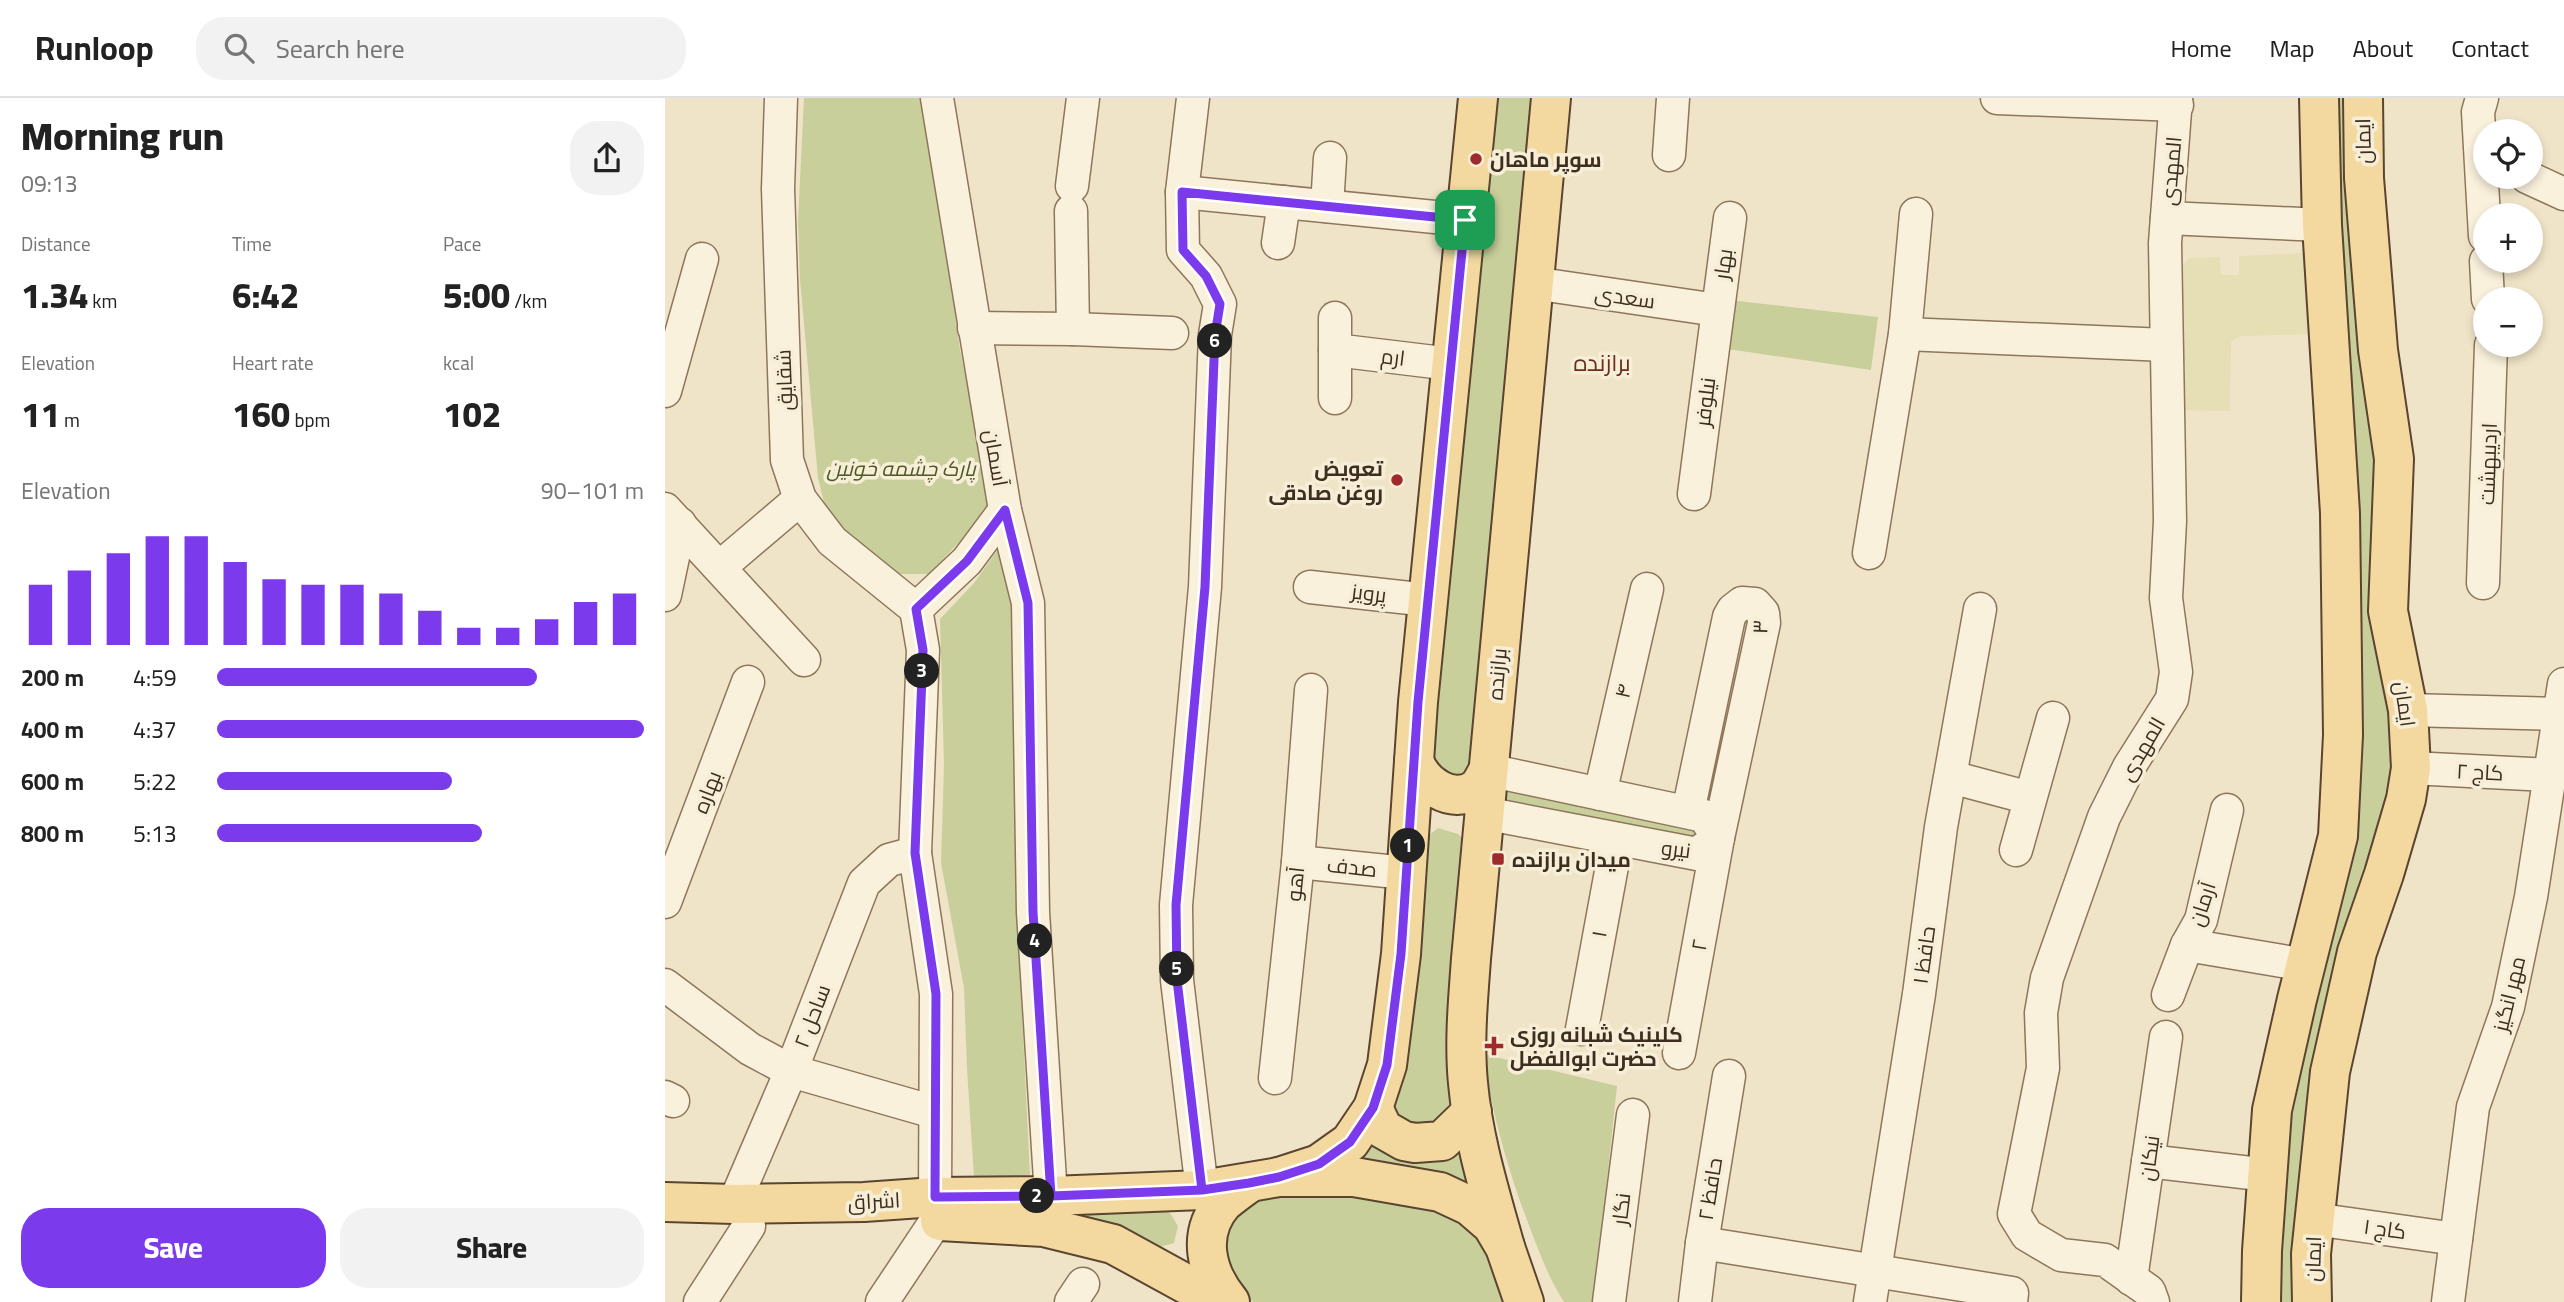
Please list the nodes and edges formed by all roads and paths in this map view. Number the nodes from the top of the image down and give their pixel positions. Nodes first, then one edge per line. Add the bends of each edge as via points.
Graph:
1 (781, 98) edge
2 (937, 98) edge
3 (1083, 98) edge
4 (1193, 98) edge
5 (1478, 98) edge
6 (1551, 98) edge
7 (1672, 98) edge
8 (1997, 98) edge
9 (2319, 98) edge
10 (2363, 98) edge
11 (2482, 98) edge
12 (2177, 102) edge
13 (2480, 119) edge
14 (1669, 155) dead end
15 (1330, 158) dead end
16 (2543, 184) edge
17 (1182, 192) junction
18 (2564, 194) edge
19 (1284, 202) junction
20 (1327, 206) junction
21 (1916, 214) dead end
22 (1730, 218) dead end
23 (2167, 218) junction
24 (1465, 220) junction
25 (2322, 225) junction
26 (1279, 243) dead end
27 (702, 259) dead end
28 (1533, 284) junction
29 (1717, 310) junction
30 (1335, 318) dead end
31 (974, 328) junction
32 (1073, 328) junction
33 (1172, 333) dead end
34 (1905, 334) junction
35 (2166, 345) junction
36 (1335, 350) junction
37 (2491, 357) edge
38 (1451, 365) junction
39 (665, 391) edge
40 (1335, 398) dead end
41 (1694, 494) dead end
42 (800, 499) junction
43 (1005, 510) junction
44 (673, 517) edge
45 (1870, 553) dead end
46 (720, 567) junction
47 (2483, 583) dead end
48 (1310, 587) dead end
49 (1647, 589) dead end
50 (665, 595) edge
51 (1428, 600) junction
52 (916, 609) junction
53 (1980, 609) dead end
54 (804, 660) dead end
55 (748, 682) dead end
56 (1311, 690) dead end
57 (2562, 699) edge
58 (2408, 710) junction
59 (2053, 718) dead end
60 (1414, 761) junction
61 (2410, 768) junction
62 (1495, 772) junction
63 (2549, 775) junction
64 (1951, 777) junction
65 (1600, 794) junction
66 (2029, 798) junction
67 (2227, 810) dead end
68 (1688, 812) junction
69 (1483, 826) junction
70 (1718, 838) junction
71 (1617, 839) junction
72 (2016, 850) dead end
73 (915, 853) junction
74 (1408, 855) junction
75 (1297, 862) junction
76 (665, 902) edge
77 (2187, 945) junction
78 (2306, 965) junction
79 (665, 985) edge
80 (2168, 995) dead end
81 (1582, 1028) dead end
82 (2166, 1037) dead end
83 (1679, 1053) dead end
84 (791, 1071) junction
85 (1729, 1076) dead end
86 (1275, 1077) dead end
87 (1373, 1108) junction
88 (934, 1112) junction
89 (1472, 1112) junction
90 (1633, 1115) dead end
91 (2148, 1161) junction
92 (2267, 1175) junction
93 (1264, 1180) junction
94 (1186, 1191) junction
95 (1051, 1196) junction
96 (665, 1202) edge
97 (936, 1209) junction
98 (741, 1215) junction
99 (2314, 1219) junction
100 (665, 1229) edge
101 (2456, 1240) junction
102 (1702, 1242) junction
103 (1505, 1247) junction
104 (1160, 1270) junction
105 (1875, 1271) junction
106 (2131, 1279) junction
107 (700, 1302) edge
108 (882, 1302) edge
109 (1219, 1302) edge
110 (1230, 1302) edge
111 (1524, 1302) edge
112 (1609, 1302) edge
113 (1695, 1302) edge
114 (1870, 1302) edge
115 (2011, 1302) edge
116 (2153, 1302) edge
117 (2261, 1302) edge
118 (2312, 1302) edge
119 (2448, 1302) edge

1 - 42 street, شقایق via 778,189 787,460
2 - 31 street, آسمان
3 - 32 street via 1071,198
4 - 17 street
5 - 24 main road
6 - 28 main road, برازنده
7 - 14 street
8 - 12 street
9 - 25 main road, ایمان
10 - 58 main road, ایمان via 2364,178 2378,350 2394,459 2388,611
11 - 13 street
12 - 23 street, المهدی
15 - 20 street
16 - 18 street
17 - 19 street
17 - 94 street via 1183,250 1206,276 1220,304 1205,587 1176,905
19 - 20 street
19 - 26 street
20 - 24 street
21 - 34 street
22 - 29 street, بهار
23 - 25 street
23 - 35 street, المهدی
24 - 38 main road
25 - 78 main road, ایمان via 2340,513 2343,735 2338,835
27 - 39 street
28 - 29 street, سعدی
28 - 62 main road, برازنده
29 - 41 street, نیلوفر
30 - 36 street
31 - 32 street
31 - 43 street, آسمان
32 - 33 street
34 - 35 street
34 - 45 street
35 - 106 street, المهدی via 2170,507 2166,598 2176,672 2172,699 2104,817 2047,978 2041,1013 2043,1068 2014,1214 2028,1235 2061,1255 2105,1260
36 - 38 street, ارم
36 - 40 street
37 - 47 street, اردیبهشت
38 - 51 main road
42 - 46 street
42 - 52 street, شقایق via 832,541
43 - 52 street via 967,561
43 - 95 street, آسمان via 1028,603 1033,912
44 - 46 street
44 - 50 street
46 - 54 street
48 - 51 street, پرویز
49 - 65 street, ۴
51 - 60 main road
52 - 73 street via 923,650
53 - 64 street, حافظ ۱
55 - 76 street, بهاره
56 - 75 street, آهو
57 - 58 street
57 - 63 street, مهر انگیز
58 - 61 main road, ایمان
59 - 66 street
60 - 62 main road via 1428,784 1457,795 1477,788
60 - 74 main road
61 - 63 street, کاج ۲
61 - 99 main road, ایمان via 2406,799 2357,952 2330,1072
62 - 65 street, نیرو
62 - 69 main road, برازنده
63 - 101 street, مهر انگیز via 2531,897 2508,1007 2473,1107
64 - 66 street
64 - 105 street, حافظ ۱
65 - 68 street, نیرو
66 - 72 street
67 - 77 street, آرمان via 2201,920
68 - 70 street, نیرو via 1704,816
68 - 70 street, ۳ via 1729,617 1742,603 1755,604 1763,612 1764,623
69 - 71 street, نیرو
69 - 74 main road via 1448,818 1425,824
69 - 89 main road, برازنده via 1467,1030
70 - 71 street, نیرو via 1697,854
70 - 83 street, ۲
71 - 81 street, ۱
73 - 84 street, ساحل ۲ via 889,860 864,883
73 - 88 street via 936,994
74 - 75 street, صدف
74 - 87 main road via 1387,1065
75 - 86 street, آهو
77 - 78 street
77 - 80 street, آرمان
78 - 92 main road, ایمان via 2272,1110
79 - 84 street via 750,1049
82 - 91 street, نیکان
84 - 88 street
84 - 98 street, ساحل ۲
85 - 102 street, حافظ ۲
87 - 89 main road via 1383,1129 1415,1143 1442,1141
87 - 93 main road via 1350,1142 1319,1164
88 - 97 street
89 - 103 main road, برازنده
90 - 112 street, نگار
91 - 92 street
91 - 106 street, نیکان
92 - 117 main road, ایمان
93 - 94 main road, اشراق
93 - 103 main road via 1354,1177 1440,1192 1470,1206 1492,1225
93 - 110 main road via 1223,1204 1206,1233 1206,1256 1217,1287
94 - 95 main road, اشراق
94 - 104 main road via 1187,1231 1182,1254
95 - 97 main road, اشراق
96 - 98 main road, اشراق
97 - 98 main road, اشراق via 876,1220
97 - 104 main road, اشراق via 1112,1244
97 - 108 street
98 - 100 main road, اشراق
98 - 107 street, ساحل ۲
99 - 101 street, کاج ۱
99 - 118 main road, ایمان
101 - 119 street, مهر انگیز
102 - 105 street
102 - 113 street, حافظ ۲
103 - 111 main road
104 - 109 main road, اشراق
105 - 114 street, حافظ ۱
105 - 115 street via 2012,1293
106 - 116 street, المهدی via 2149,1291

